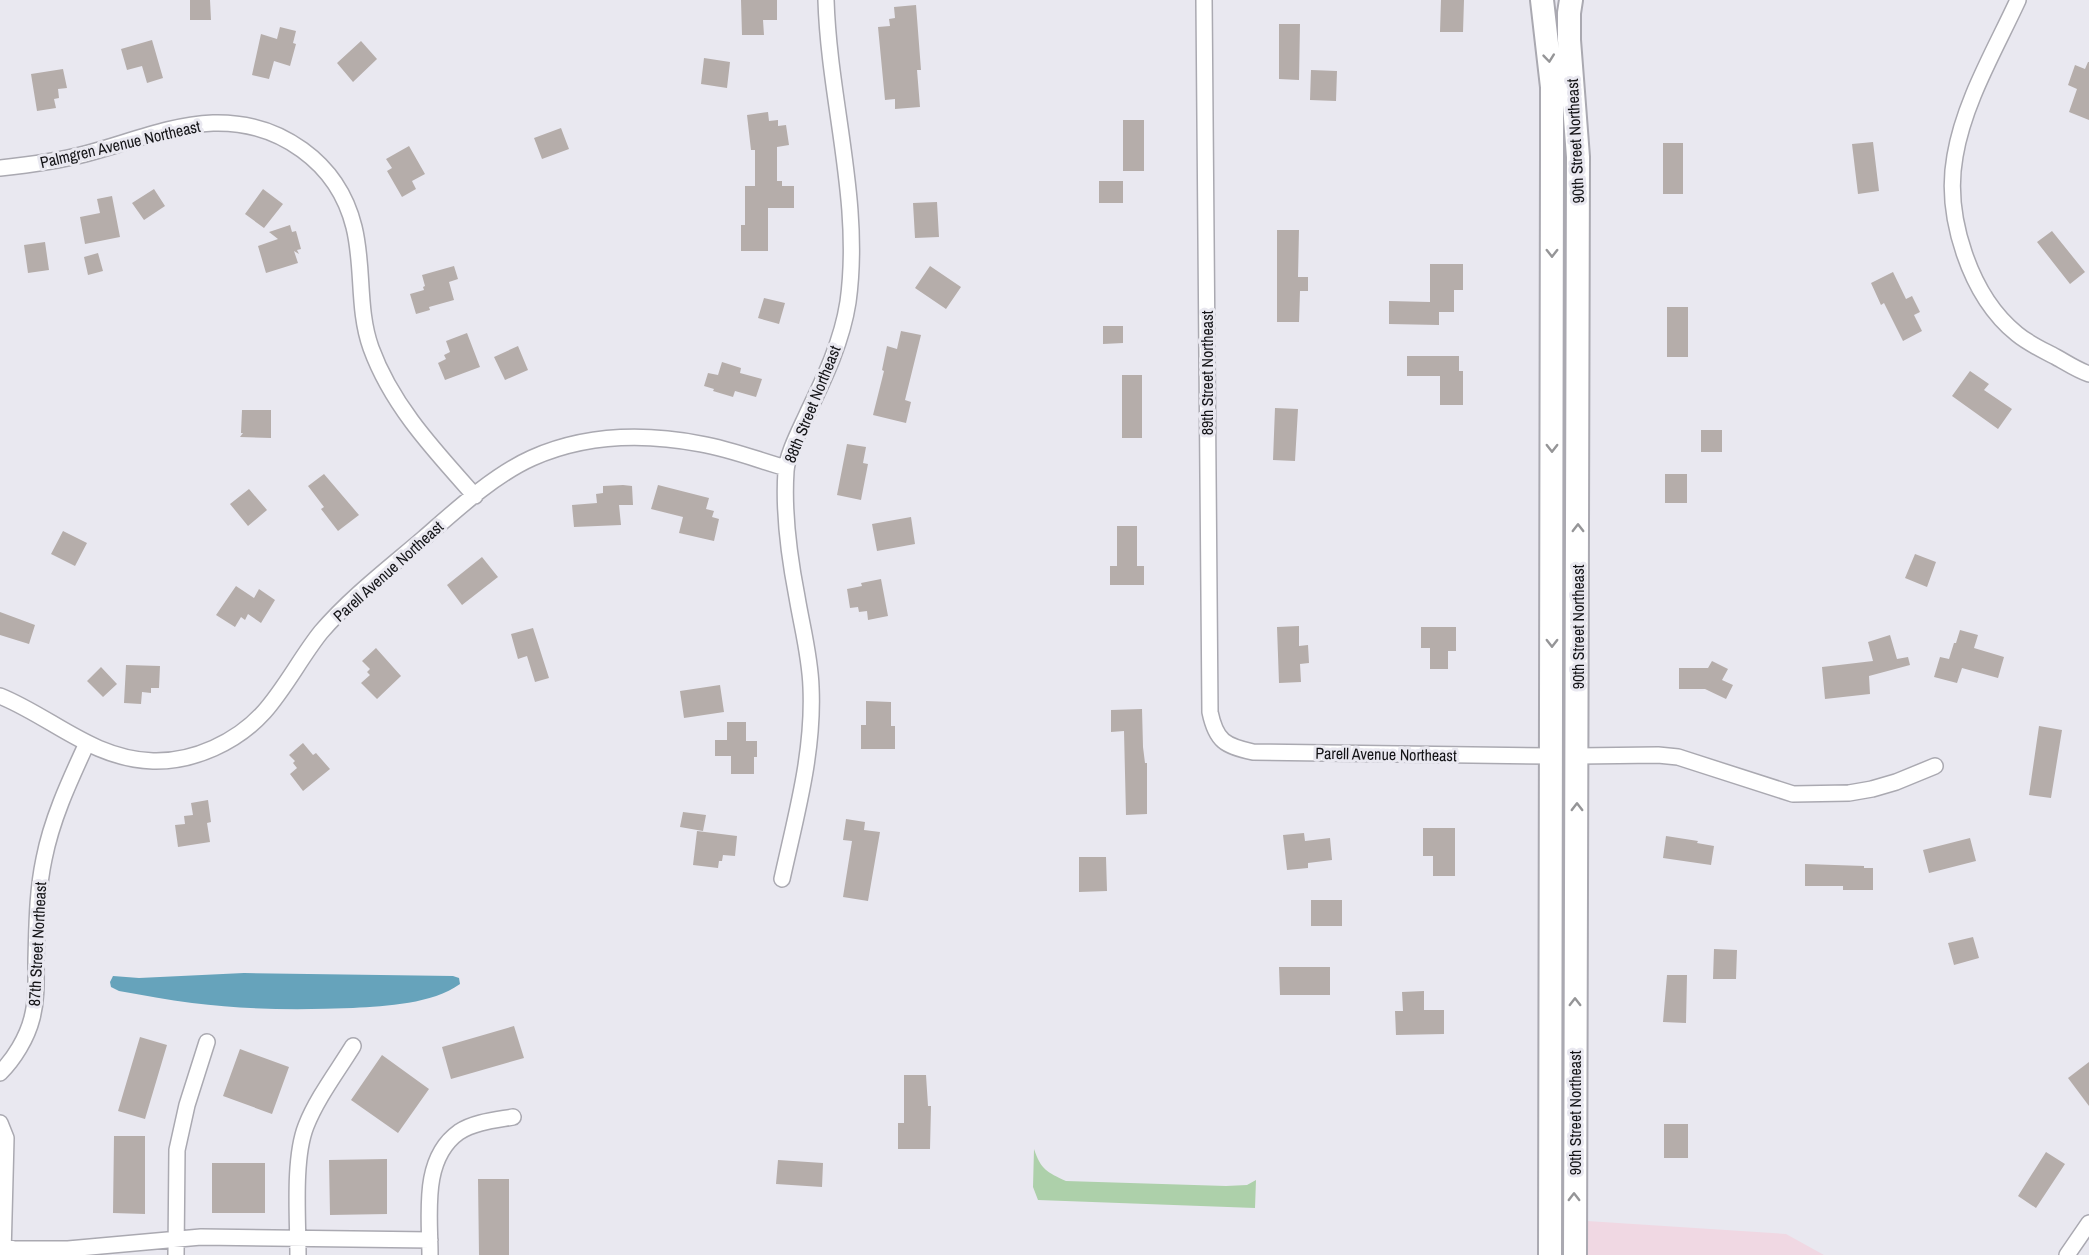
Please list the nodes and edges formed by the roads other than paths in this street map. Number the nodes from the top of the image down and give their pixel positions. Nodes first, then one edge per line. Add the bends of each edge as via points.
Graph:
1 (826, 0) edge
2 (1204, 0) edge
3 (1542, 0) edge
4 (1572, 0) edge
5 (2018, 0) edge
6 (0, 168) edge
7 (2089, 374) edge
8 (786, 468) junction
9 (476, 496) junction
10 (0, 696) edge
11 (1223, 741) joint
12 (87, 742) junction
13 (1551, 756) junction
14 (1578, 756) junction
15 (1935, 766) dead end
16 (782, 879) dead end
17 (207, 1042) dead end
18 (353, 1046) dead end
19 (0, 1073) edge
20 (513, 1117) dead end
21 (0, 1123) edge
22 (2089, 1223) edge
23 (176, 1238) junction
24 (298, 1238) junction
25 (430, 1247) edge
26 (3, 1250) edge
27 (176, 1255) edge
28 (298, 1255) edge
29 (1550, 1255) edge
30 (1575, 1255) edge
31 (2067, 1255) edge

1 - 8 street, 88th Street Northeast via 851,222 848,303 826,374
2 - 11 street, 89th Street Northeast via 1210,712 1214,730
3 -> 13 main road, 90th Street Northeast via 1552,98
14 -> 4 main road, 90th Street Northeast via 1578,157 1569,40
5 - 7 street via 1960,135 1954,158 1955,217 1977,285 2015,333
6 - 9 street, Palmgren Avenue Northeast via 84,154 167,129 215,123 251,126 297,145 332,178 348,210 357,247 364,323 383,374 425,439
8 - 9 street, Parell Avenue Northeast via 702,444 631,436 600,438 566,445 531,459
8 - 16 street, 88th Street Northeast via 789,550 807,650 811,702 808,759
9 - 12 street, Parell Avenue Northeast via 349,602 264,711 220,746 187,758 153,761 105,752
10 - 12 street, Parell Avenue Northeast
11 - 13 street, Parell Avenue Northeast via 1253,752
12 - 19 street, 87th Street Northeast via 60,804 44,857 38,892 36,1001 32,1020 25,1038
13 - 29 main road, 90th Street Northeast
14 - 15 street via 1658,754 1793,794 1872,789
30 -> 14 main road, 90th Street Northeast
17 - 23 street via 177,1150
18 - 24 street via 306,1127 301,1147
20 - 25 street via 460,1131 441,1152 431,1182
21 - 26 street via 6,1138
22 - 31 street
23 - 24 street
23 - 26 street via 68,1249
23 - 27 street
24 - 25 street
24 - 28 street

